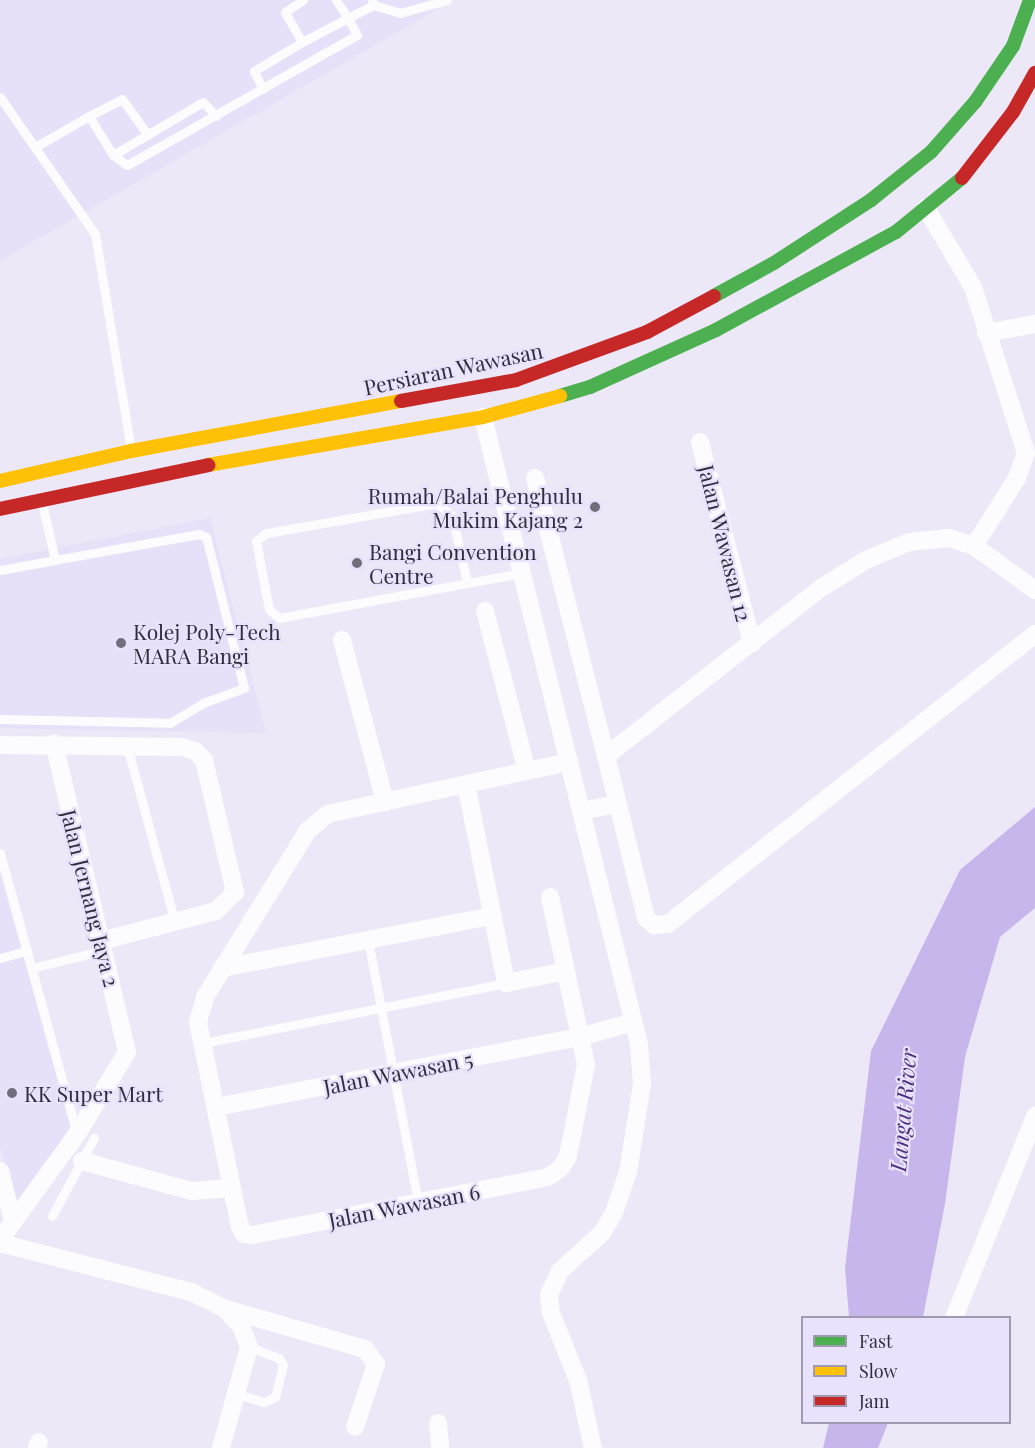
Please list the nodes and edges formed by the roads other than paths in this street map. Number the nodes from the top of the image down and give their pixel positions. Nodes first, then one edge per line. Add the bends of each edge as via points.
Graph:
1 (303, 0) edge
2 (336, 0) edge
3 (447, 0) edge
4 (1030, 0) edge
5 (373, 3) edge
6 (348, 18) junction
7 (302, 42) junction
8 (1035, 73) edge
9 (263, 89) junction
10 (0, 97) edge
11 (89, 116) junction
12 (216, 116) junction
13 (148, 135) junction
14 (35, 147) junction
15 (931, 153) junction
16 (113, 155) junction
17 (871, 200) junction
18 (926, 208) junction
19 (1035, 324) edge
20 (986, 333) junction
21 (516, 380) junction
22 (416, 400) junction
23 (483, 417) junction
24 (700, 442) dead end
25 (131, 451) junction
26 (191, 468) junction
27 (535, 478) dead end
28 (0, 481) edge
29 (86, 490) junction
30 (42, 501) junction
31 (0, 508) edge
32 (974, 546) junction
33 (55, 560) junction
34 (0, 570) edge
35 (521, 573) junction
36 (467, 582) junction
37 (1035, 590) edge
38 (485, 611) dead end
39 (1035, 634) edge
40 (342, 640) dead end
41 (752, 643) junction
42 (0, 720) edge
43 (54, 744) junction
44 (0, 745) edge
45 (127, 746) junction
46 (606, 756) junction
47 (569, 762) junction
48 (527, 771) junction
49 (466, 784) junction
50 (385, 802) junction
51 (617, 804) junction
52 (581, 811) junction
53 (0, 853) edge
54 (550, 897) dead end
55 (492, 916) junction
56 (175, 924) junction
57 (368, 940) junction
58 (103, 946) junction
59 (27, 951) junction
60 (0, 958) edge
61 (32, 968) junction
62 (222, 968) junction
63 (566, 971) junction
64 (506, 982) junction
65 (381, 1007) junction
66 (633, 1022) junction
67 (580, 1036) junction
68 (203, 1043) junction
69 (393, 1073) junction
70 (216, 1107) junction
71 (1035, 1116) edge
72 (86, 1136) junction
73 (82, 1161) junction
74 (0, 1171) edge
75 (232, 1188) junction
76 (418, 1202) junction
77 (52, 1216) dead end
78 (13, 1221) junction
79 (0, 1241) edge
80 (224, 1308) junction
81 (954, 1316) edge
82 (249, 1347) junction
83 (236, 1394) junction
84 (438, 1423) dead end
85 (355, 1427) dead end
86 (221, 1448) edge
87 (440, 1448) edge
88 (592, 1448) edge

1 - 7 lane via 285,12
2 - 6 lane
3 - 5 lane via 400,13
4 - 15 main road, Persiaran Wawasan via 1013,46 975,102
5 - 6 lane
6 - 7 lane
6 - 9 lane via 357,35
7 - 9 lane via 254,71
8 - 18 main road via 1013,112 958,183
9 - 12 lane
10 - 14 lane
11 - 13 lane via 122,99
11 - 14 lane
11 - 16 lane
12 - 13 lane via 204,102
12 - 16 lane via 127,165
13 - 16 lane
14 - 25 lane via 95,234
15 - 17 main road, Persiaran Wawasan
15 - 18 main road via 924,185
17 - 18 main road
17 - 21 main road, Persiaran Wawasan via 774,263 647,332
18 - 20 street via 973,287
18 - 23 main road via 820,277 716,330 590,387
19 - 20 street
20 - 32 street via 1026,453 1017,478
21 - 22 main road, Persiaran Wawasan
21 - 23 main road via 495,396
22 - 23 main road via 456,402
22 - 25 main road, Persiaran Wawasan
23 - 26 main road
23 - 35 street
24 - 41 street, Jalan Wawasan 12
25 - 26 main road via 153,463
25 - 28 main road, Persiaran Wawasan
25 - 29 main road via 106,478
26 - 29 main road
27 - 46 street
29 - 30 main road
30 - 31 main road
30 - 33 lane
32 - 37 street
32 - 41 street via 949,538 930,538 909,542 866,560 821,588
33 - 34 lane
33 - 42 lane via 199,534 206,537 244,688 203,703 170,723
35 - 36 lane
35 - 47 street
36 - 36 lane via 279,618 268,609 255,541 266,533 437,503 452,516
38 - 48 street
39 - 51 street via 668,924 654,925 646,918
40 - 50 street
41 - 46 street
43 - 44 street
43 - 45 street
43 - 58 street, Jalan Jernang Jaya 2
45 - 56 lane
45 - 56 street via 182,747 195,751 204,760 235,892 216,911
46 - 51 street
47 - 48 street
47 - 52 street
48 - 49 street
49 - 50 street
49 - 55 street
50 - 62 street via 328,814 316,821
51 - 52 street
52 - 66 street
53 - 59 lane
54 - 63 street
55 - 57 street
55 - 64 street
56 - 58 street
57 - 62 street
57 - 65 lane
58 - 61 lane
58 - 72 street, Jalan Jernang Jaya 2 via 128,1052
59 - 60 lane
59 - 61 lane
61 - 72 lane
62 - 68 street via 205,997 198,1022
63 - 64 street
63 - 67 street
64 - 65 lane
65 - 68 lane
65 - 69 lane
66 - 67 street, Jalan Wawasan 5
66 - 88 street via 642,1084 628,1172 614,1213 602,1233 560,1271 549,1295 551,1313 578,1380
67 - 69 street, Jalan Wawasan 5
67 - 76 street, Jalan Wawasan 6 via 586,1065 568,1156 561,1168 548,1177
68 - 70 street
69 - 70 street, Jalan Wawasan 5
69 - 76 lane
70 - 75 street
71 - 81 street
72 - 73 lane
72 - 78 street
73 - 75 street via 192,1191
73 - 77 lane
74 - 78 street
75 - 76 street, Jalan Wawasan 6 via 244,1234 253,1235
78 - 79 street
79 - 80 street via 191,1292
80 - 82 street via 241,1326
80 - 85 street via 366,1349 376,1364
82 - 83 street
82 - 83 lane via 279,1358 283,1365 275,1396 264,1402
83 - 86 street
84 - 87 street

